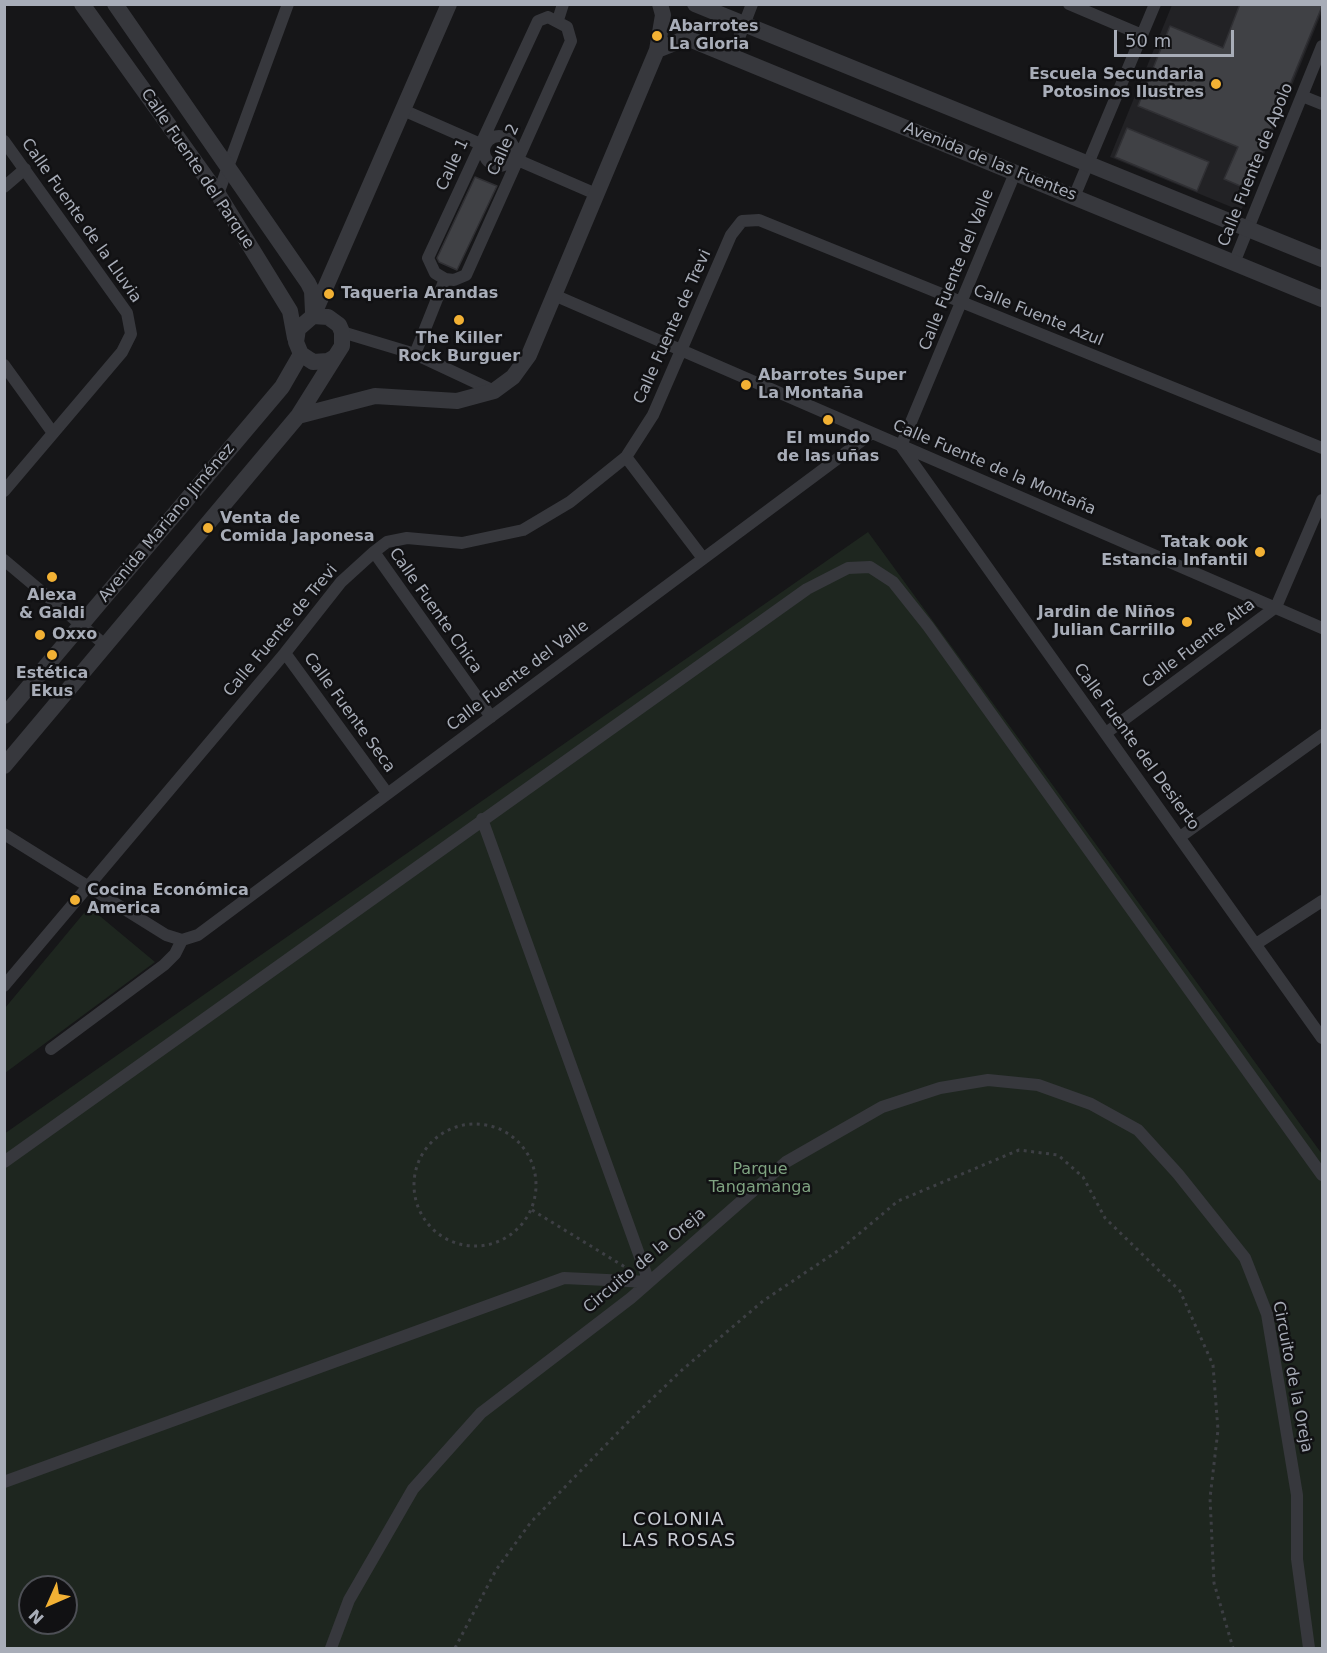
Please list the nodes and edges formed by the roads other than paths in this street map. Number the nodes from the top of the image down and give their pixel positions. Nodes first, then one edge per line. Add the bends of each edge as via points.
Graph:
1 (82, 4) edge
2 (115, 4) edge
3 (288, 4) edge
4 (449, 4) edge
5 (563, 4) edge
6 (660, 4) edge
7 (695, 4) edge
8 (752, 4) edge
9 (1069, 4) edge
10 (1155, 4) edge
11 (558, 20) junction
12 (744, 24) junction
13 (1142, 35) junction
14 (1323, 45) edge
15 (657, 50) junction
16 (732, 56) junction
17 (1302, 96) junction
18 (1323, 104) edge
19 (403, 110) junction
20 (4, 141) edge
21 (483, 145) junction
22 (515, 159) junction
23 (1088, 164) junction
24 (227, 165) junction
25 (25, 169) junction
26 (1016, 173) junction
27 (4, 187) edge
28 (218, 194) junction
29 (596, 194) junction
30 (1074, 197) junction
31 (742, 221) joint
32 (1248, 229) junction
33 (1323, 259) edge
34 (337, 260) junction
35 (1234, 263) junction
36 (303, 275) junction
37 (444, 279) junction
38 (554, 296) junction
39 (1323, 299) edge
40 (963, 304) junction
41 (314, 316) junction
42 (342, 332) junction
43 (298, 348) junction
44 (683, 351) junction
45 (415, 354) junction
46 (335, 357) junction
47 (4, 365) edge
48 (494, 391) junction
49 (298, 416) junction
50 (52, 433) junction
51 (872, 433) junction
52 (901, 446) junction
53 (1323, 448) edge
54 (626, 457) junction
55 (4, 491) edge
56 (1323, 500) edge
57 (374, 552) junction
58 (702, 557) junction
59 (4, 560) edge
60 (1276, 607) junction
61 (81, 624) junction
62 (1323, 628) edge
63 (105, 645) junction
64 (285, 653) junction
65 (4, 716) edge
66 (491, 717) junction
67 (1106, 733) junction
68 (1323, 735) edge
69 (4, 766) edge
70 (387, 792) junction
71 (482, 819) junction
72 (4, 834) edge
73 (1180, 837) junction
74 (90, 885) junction
75 (1323, 900) edge
76 (182, 940) junction
77 (1256, 944) junction
78 (4, 986) edge
79 (1323, 1038) edge
80 (51, 1049) dead end
81 (4, 1162) edge
82 (1323, 1175) edge
83 (649, 1282) junction
84 (4, 1482) edge
85 (332, 1648) edge
86 (1309, 1648) edge

1 - 28 street, Calle Fuente del Parque
2 - 24 street, Calle Fuente del Parque
3 - 24 street
4 - 19 street, Avenida Mariano Jiménez
5 - 11 street
6 - 15 street via 663,15
7 - 12 street
8 - 12 street
9 - 13 street
10 - 13 street
11 - 21 street, Calle 1 via 548,17 538,21
11 - 22 street, Calle 2 via 567,27 572,41
12 - 16 street
12 - 23 street
13 - 23 street
14 - 17 street, Calle Fuente de Apolo
15 - 16 street, Avenida de las Fuentes via 687,38
15 - 29 street
16 - 26 street, Avenida de las Fuentes
17 - 18 street
17 - 32 street, Calle Fuente de Apolo
19 - 21 street
19 - 34 street, Avenida Mariano Jiménez
20 - 25 street, Calle Fuente de la Lluvia
21 - 22 street via 491,164 506,165
21 - 22 street via 495,136 505,137 512,144
21 - 37 street, Calle 1 via 428,258 435,273
22 - 29 street
22 - 37 street, Calle 2 via 466,275 462,279
23 - 30 street
23 - 32 street
24 - 28 street
24 - 36 street, Calle Fuente del Parque
25 - 27 street
25 - 50 street, Calle Fuente de la Lluvia via 127,314 131,334 122,352
26 - 30 street, Avenida de las Fuentes
26 - 40 street, Calle Fuente del Valle
28 - 43 street, Calle Fuente del Parque via 290,311
29 - 38 street
30 - 35 street, Avenida de las Fuentes
31 - 40 street, Calle Fuente Azul via 759,220
31 - 44 street, Calle Fuente de Trevi via 731,235
32 - 33 street
32 - 35 street, Calle Fuente de Apolo
34 - 36 street via 323,280 315,282
34 - 41 street, Avenida Mariano Jiménez
35 - 39 street, Avenida de las Fuentes
36 - 41 street, Calle Fuente del Parque via 312,291
37 - 45 street
38 - 44 street, Calle Fuente de la Montaña
38 - 48 street via 528,355 513,377
40 - 52 street, Calle Fuente del Valle
40 - 53 street, Calle Fuente Azul
41 - 42 street via 328,317
41 - 43 street, Avenida Mariano Jiménez via 302,323
42 - 45 street
42 - 46 street, Avenida Mariano Jiménez via 342,346
43 - 46 street via 313,362
43 - 61 street, Avenida Mariano Jiménez via 282,387
44 - 51 street, Calle Fuente de la Montaña
44 - 54 street, Calle Fuente de Trevi via 653,415
45 - 48 street
46 - 49 street, Avenida Mariano Jiménez
47 - 50 street
48 - 49 street via 457,401 375,396
49 - 63 street, Avenida Mariano Jiménez
50 - 55 street, Calle Fuente de la Lluvia
51 - 52 street, Calle Fuente de la Montaña
51 - 58 street, Calle Fuente del Valle
52 - 60 street, Calle Fuente de la Montaña
52 - 67 street, Calle Fuente del Desierto
54 - 57 street, Calle Fuente de Trevi via 570,502 523,530 462,543 407,538 387,542
54 - 58 street
56 - 60 street, Calle Fuente Alta
57 - 64 street, Calle Fuente de Trevi via 341,582
57 - 66 street, Calle Fuente Chica
58 - 66 street, Calle Fuente del Valle
59 - 61 street
60 - 62 street, Calle Fuente de la Montaña
60 - 67 street, Calle Fuente Alta
61 - 63 street
61 - 65 street, Avenida Mariano Jiménez
63 - 69 street, Avenida Mariano Jiménez
64 - 70 street, Calle Fuente Seca
64 - 74 street, Calle Fuente de Trevi
66 - 70 street, Calle Fuente del Valle
67 - 73 street, Calle Fuente del Desierto
68 - 73 street
70 - 76 street, Calle Fuente del Valle via 198,935
71 - 81 street
71 - 82 street via 807,589 848,568 870,567 893,582 928,626
71 - 83 street
72 - 74 street
73 - 77 street, Calle Fuente del Desierto
74 - 76 street via 166,935
74 - 78 street, Calle Fuente de Trevi
75 - 77 street
76 - 80 street, Calle Fuente del Valle via 164,965
77 - 79 street, Calle Fuente del Desierto
83 - 84 street via 564,1278
83 - 85 street, Circuito de la Oreja via 481,1413 413,1489 349,1600
83 - 86 street, Circuito de la Oreja via 786,1162 882,1107 940,1088 988,1080 1038,1085 1091,1104 1138,1130 1245,1258 1267,1314 1297,1495 1297,1559

